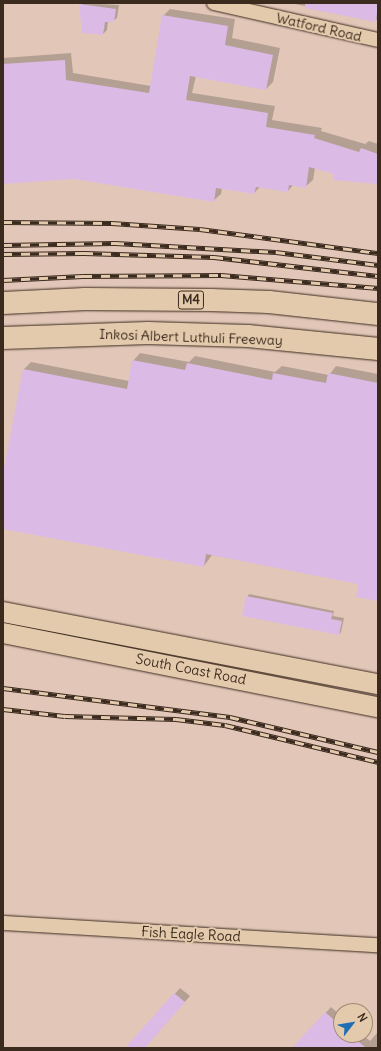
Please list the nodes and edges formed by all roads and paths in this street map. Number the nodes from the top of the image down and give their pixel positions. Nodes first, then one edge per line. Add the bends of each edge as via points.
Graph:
1 (214, 3) edge
2 (378, 40) edge
3 (3, 303) edge
4 (378, 314) edge
5 (3, 338) edge
6 (378, 349) edge
7 (3, 612) edge
8 (3, 632) edge
9 (378, 684) edge
10 (378, 707) edge
11 (3, 923) edge
12 (378, 945) edge

1 - 2 street, Watford Road
3 - 4 highway, M4 via 85,299 211,300 269,302
5 - 6 highway, Inkosi Albert Luthuli Freeway via 164,333 248,336
7 - 9 street, South Coast Road
8 - 10 street, South Coast Road
11 - 12 street, Fish Eagle Road

